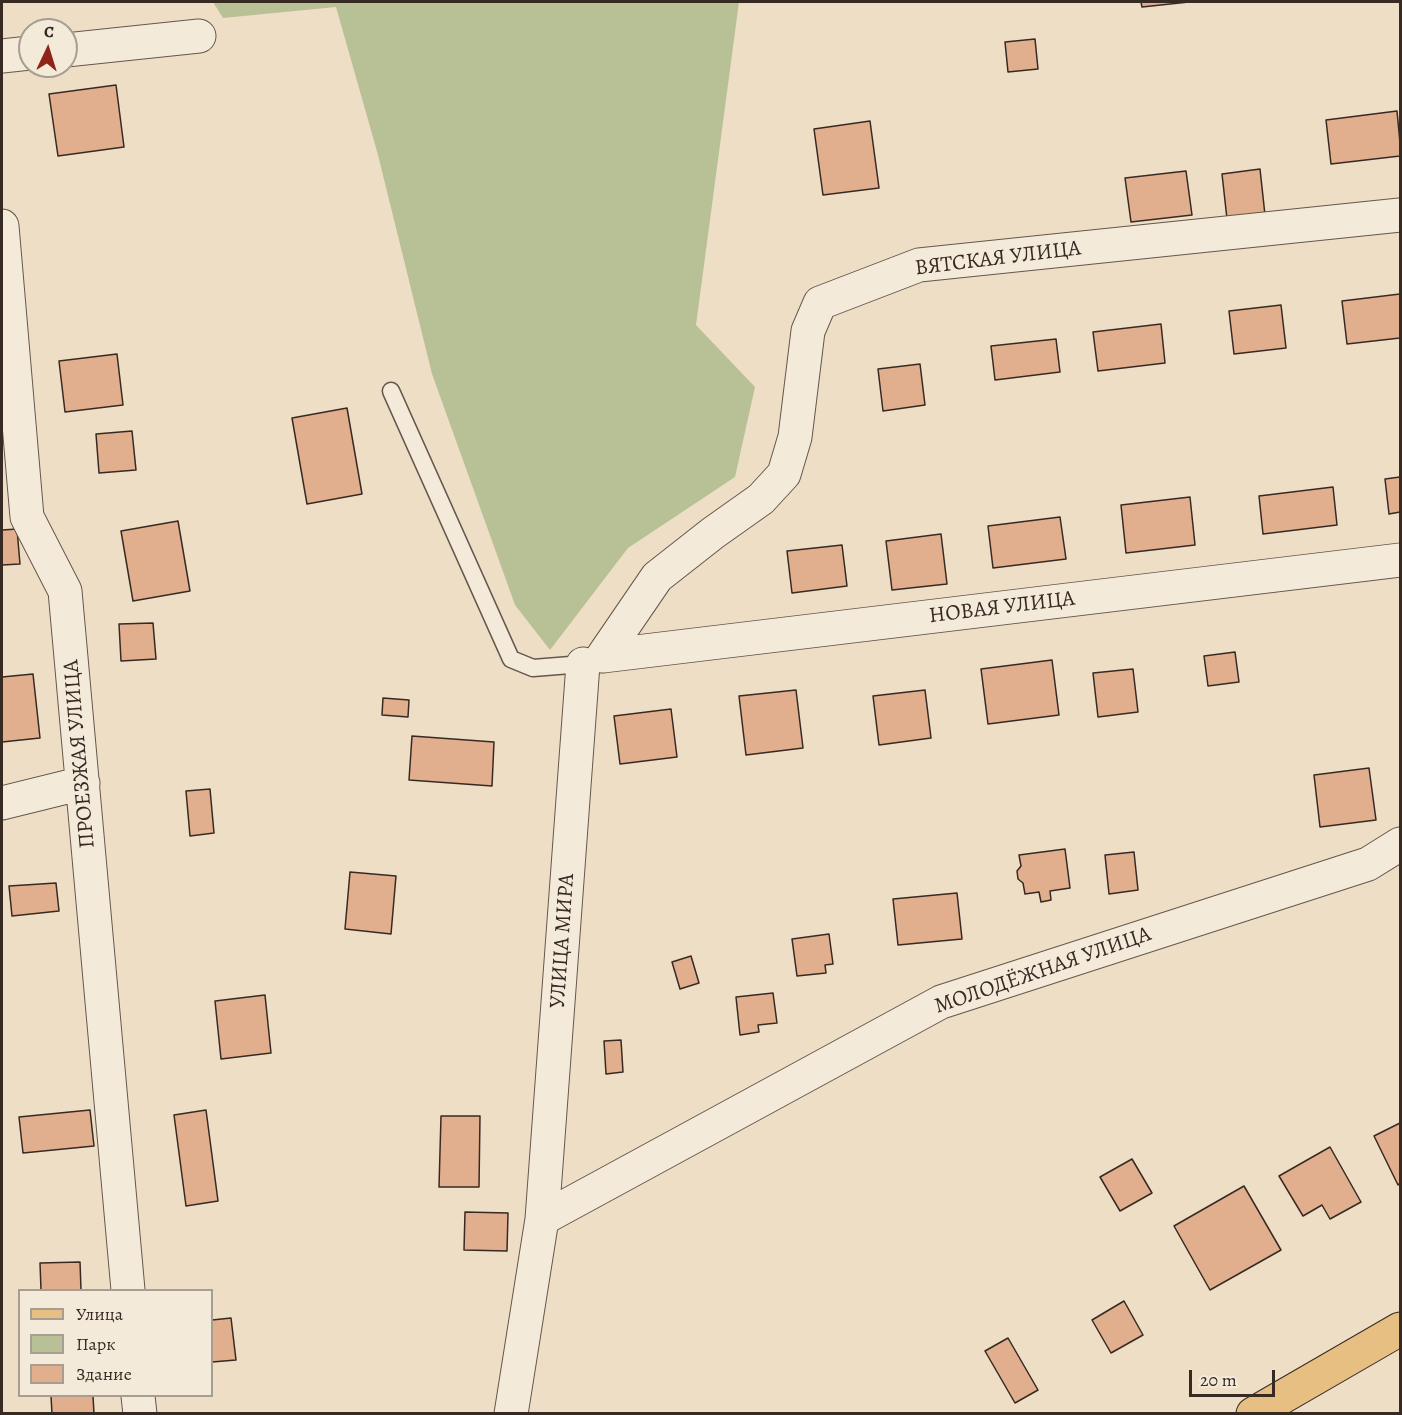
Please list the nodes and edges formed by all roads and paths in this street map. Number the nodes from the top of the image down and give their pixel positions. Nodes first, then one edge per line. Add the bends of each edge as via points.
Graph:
1 (199, 36) dead end
2 (78, 49) edge
3 (18, 54) edge
4 (2, 56) edge
5 (1401, 215) edge
6 (2, 226) edge
7 (391, 392) dead end
8 (1401, 560) edge
9 (593, 660) junction
10 (83, 783) junction
11 (2, 803) edge
12 (1401, 844) edge
13 (543, 1219) junction
14 (128, 1289) edge
15 (1401, 1329) edge
16 (138, 1397) edge
17 (140, 1413) edge
18 (511, 1413) edge
19 (1253, 1413) edge

1 - 2 street
3 - 4 street
5 - 9 street, ВЯТСКАЯ УЛИЦА via 919,265 820,303 808,331 795,437 784,474 761,499 657,577
6 - 10 street, ПРОЕЗЖАЯ УЛИЦА via 27,517 65,591
7 - 9 lane via 511,658 533,668
8 - 9 street, НОВАЯ УЛИЦА
9 - 13 street, УЛИЦА МИРА
10 - 11 street
10 - 14 street, ПРОЕЗЖАЯ УЛИЦА
12 - 13 street, МОЛОДЁЖНАЯ УЛИЦА via 1368,864 941,1002
13 - 18 street, УЛИЦА МИРА
15 - 19 main road
16 - 17 street

